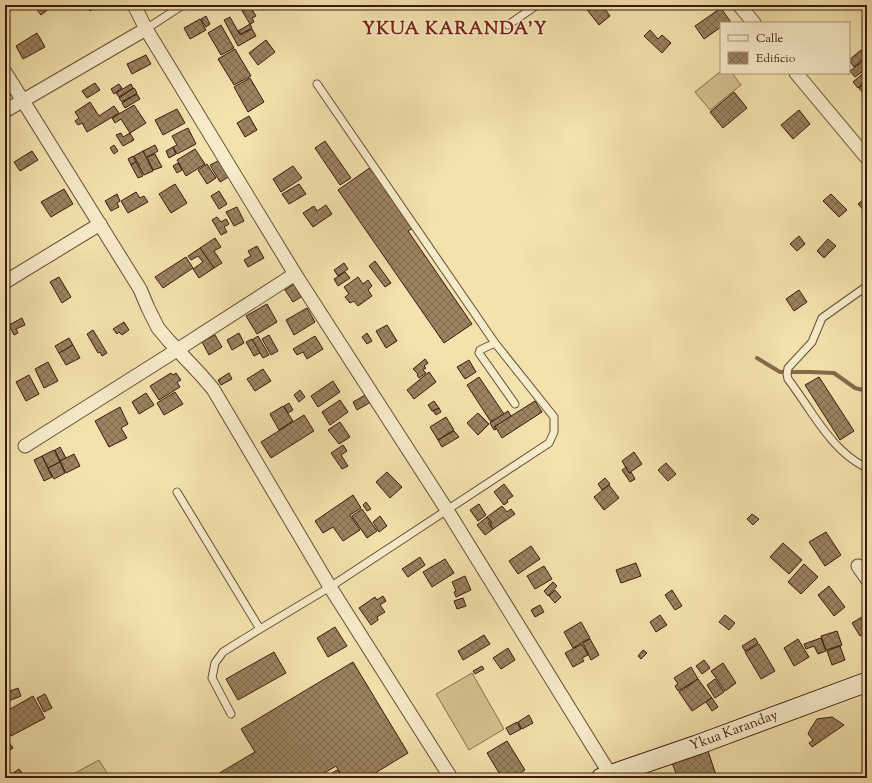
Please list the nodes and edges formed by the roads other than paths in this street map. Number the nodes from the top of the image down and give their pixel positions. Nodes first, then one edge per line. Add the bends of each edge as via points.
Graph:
1 (134, 5) edge
2 (183, 5) edge
3 (537, 5) edge
4 (739, 5) edge
5 (753, 22) edge
6 (508, 25) dead end
7 (146, 29) junction
8 (5, 72) edge
9 (797, 74) edge
10 (317, 84) dead end
11 (24, 101) junction
12 (5, 111) edge
13 (867, 158) edge
14 (100, 224) junction
15 (295, 274) junction
16 (5, 282) edge
17 (867, 286) edge
18 (495, 343) junction
19 (178, 350) junction
20 (515, 404) dead end
21 (25, 446) dead end
22 (863, 466) dead end
23 (177, 492) dead end
24 (446, 510) junction
25 (858, 566) dead end
26 (867, 579) edge
27 (330, 587) junction
28 (260, 629) junction
29 (867, 682) edge
30 (231, 714) dead end
31 (608, 777) edge
32 (452, 778) edge

1 - 7 street
2 - 7 lane
3 - 6 lane
4 - 5 street
7 - 11 street
7 - 15 street
8 - 11 street
9 - 13 street
10 - 18 lane
11 - 12 street
11 - 14 street
14 - 16 street
14 - 19 street via 140,290 158,328
15 - 19 street
15 - 24 street
17 - 22 lane via 822,318 812,342 788,368 787,374 828,436 853,461
18 - 20 lane via 480,350 479,353
18 - 24 lane via 554,417 554,432 550,443
19 - 21 street
19 - 27 street via 213,389
23 - 28 lane
24 - 27 lane
24 - 31 street
25 - 26 street
27 - 28 lane
27 - 32 street
28 - 30 lane via 224,652 215,663 212,678
29 - 31 street, Ykua Karanday

